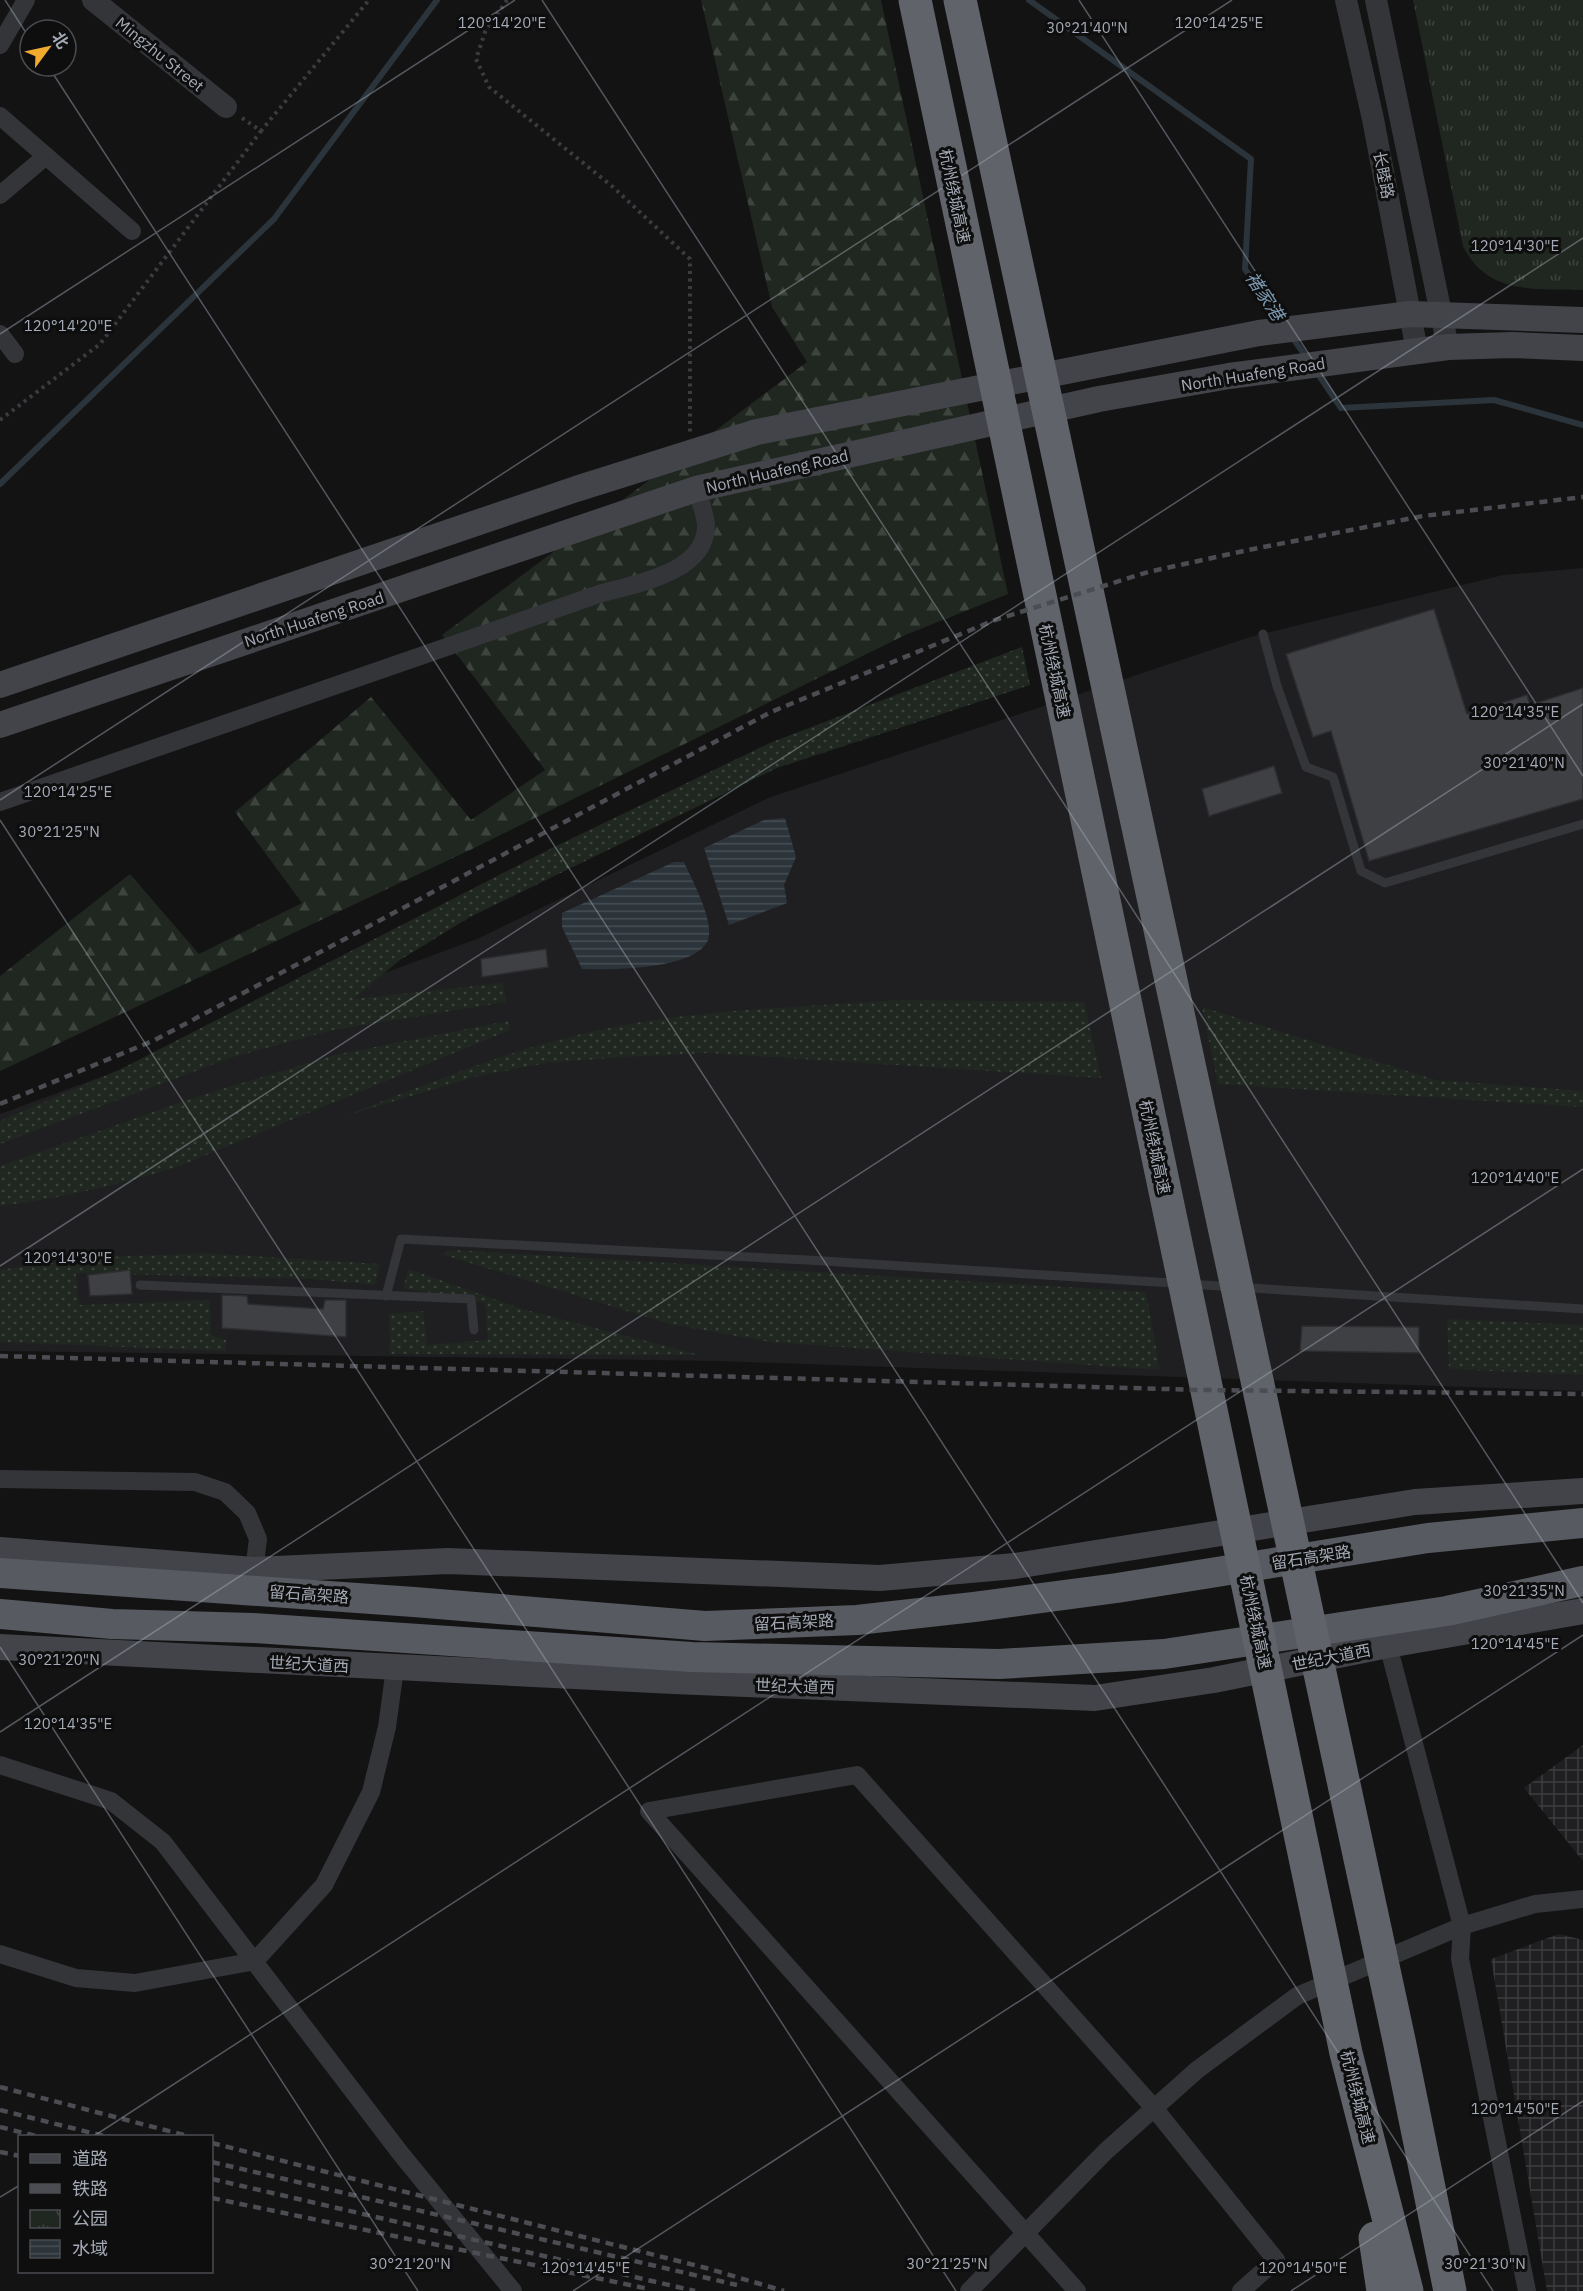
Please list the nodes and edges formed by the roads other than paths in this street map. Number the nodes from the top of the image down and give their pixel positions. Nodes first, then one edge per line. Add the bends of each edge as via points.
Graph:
1 (26, 0) edge
2 (93, 0) edge
3 (915, 0) edge
4 (960, 0) edge
5 (1346, 0) edge
6 (1376, 0) edge
7 (0, 45) edge
8 (226, 107) road end
9 (0, 116) edge
10 (46, 156) junction
11 (0, 195) edge
12 (132, 231) dead end
13 (1442, 313) junction
14 (1410, 314) junction
15 (1583, 320) edge
16 (0, 334) edge
17 (1448, 347) junction
18 (1583, 348) edge
19 (1417, 351) junction
20 (15, 354) dead end
21 (696, 489) junction
22 (1263, 634) dead end
23 (0, 685) edge
24 (0, 725) edge
25 (0, 802) edge
26 (1583, 824) edge
27 (140, 1285) dead end
28 (386, 1296) junction
29 (1583, 1309) edge
30 (474, 1330) dead end
31 (0, 1479) edge
32 (1583, 1491) edge
33 (1583, 1523) edge
34 (0, 1550) edge
35 (254, 1570) junction
36 (0, 1573) edge
37 (1583, 1581) edge
38 (1583, 1611) edge
39 (0, 1614) edge
40 (857, 1620) junction
41 (1388, 1645) junction
42 (0, 1647) edge
43 (395, 1668) junction
44 (0, 1765) edge
45 (1583, 1899) edge
46 (1462, 1926) junction
47 (0, 1954) edge
48 (255, 1961) junction
49 (1399, 2040) junction
50 (1346, 2053) junction
51 (1154, 2108) junction
52 (1025, 2234) junction
53 (513, 2291) edge
54 (969, 2291) edge
55 (1077, 2291) edge
56 (1241, 2291) edge
57 (1383, 2291) edge
58 (1407, 2291) edge
59 (1450, 2291) edge
60 (1468, 2291) edge
61 (1527, 2291) edge

1 - 7 street
2 - 8 street, Mingzhu Street
3 - 50 highway, 杭州绕城高速
4 - 49 highway
5 - 14 street, 长睦路
6 - 13 street, 长睦路
9 - 10 street
10 - 11 street
10 - 12 street
13 - 14 main road
13 - 15 main road
13 - 17 street, 长睦路
14 - 19 street, 长睦路
14 - 23 main road via 1259,333 757,432 565,493
16 - 20 street
17 - 18 main road, North Huafeng Road
17 - 19 main road, North Huafeng Road
19 - 21 main road, North Huafeng Road via 1099,399
21 - 24 main road, North Huafeng Road
21 - 25 street via 706,526 697,550 678,570
22 - 26 lane via 1305,767 1333,777 1361,871 1385,884
27 - 28 lane
28 - 29 lane via 400,1239 830,1261
28 - 30 lane via 471,1299
31 - 35 street via 195,1482 225,1492 247,1513 258,1539
32 - 35 main road via 1415,1502 1015,1566 880,1578 448,1561
33 - 40 highway, 留石高架路 via 1428,1538 1117,1588
34 - 35 main road
35 - 40 highway
36 - 40 highway, 留石高架路 via 705,1626
37 - 39 highway, 留石高架路 via 1447,1611 1164,1654 999,1664 692,1657 253,1628 112,1624
38 - 41 main road, 世纪大道西
41 - 43 main road, 世纪大道西 via 1214,1680 1095,1698
41 - 46 street
42 - 43 main road, 世纪大道西
43 - 48 street via 387,1727 371,1792 324,1885
44 - 48 street via 111,1801 163,1842
45 - 46 street via 1535,1904
46 - 51 street via 1297,1996 1197,2070
46 - 61 street via 1460,1959
47 - 48 street via 76,1978 135,1983
48 - 53 street via 401,2154
49 - 59 highway
49 - 60 highway via 1430,2128
50 - 57 highway
50 - 58 highway, 杭州绕城高速
51 - 52 street
51 - 52 street via 858,1775 649,1811
51 - 56 street via 1276,2260
52 - 54 street
52 - 55 street

